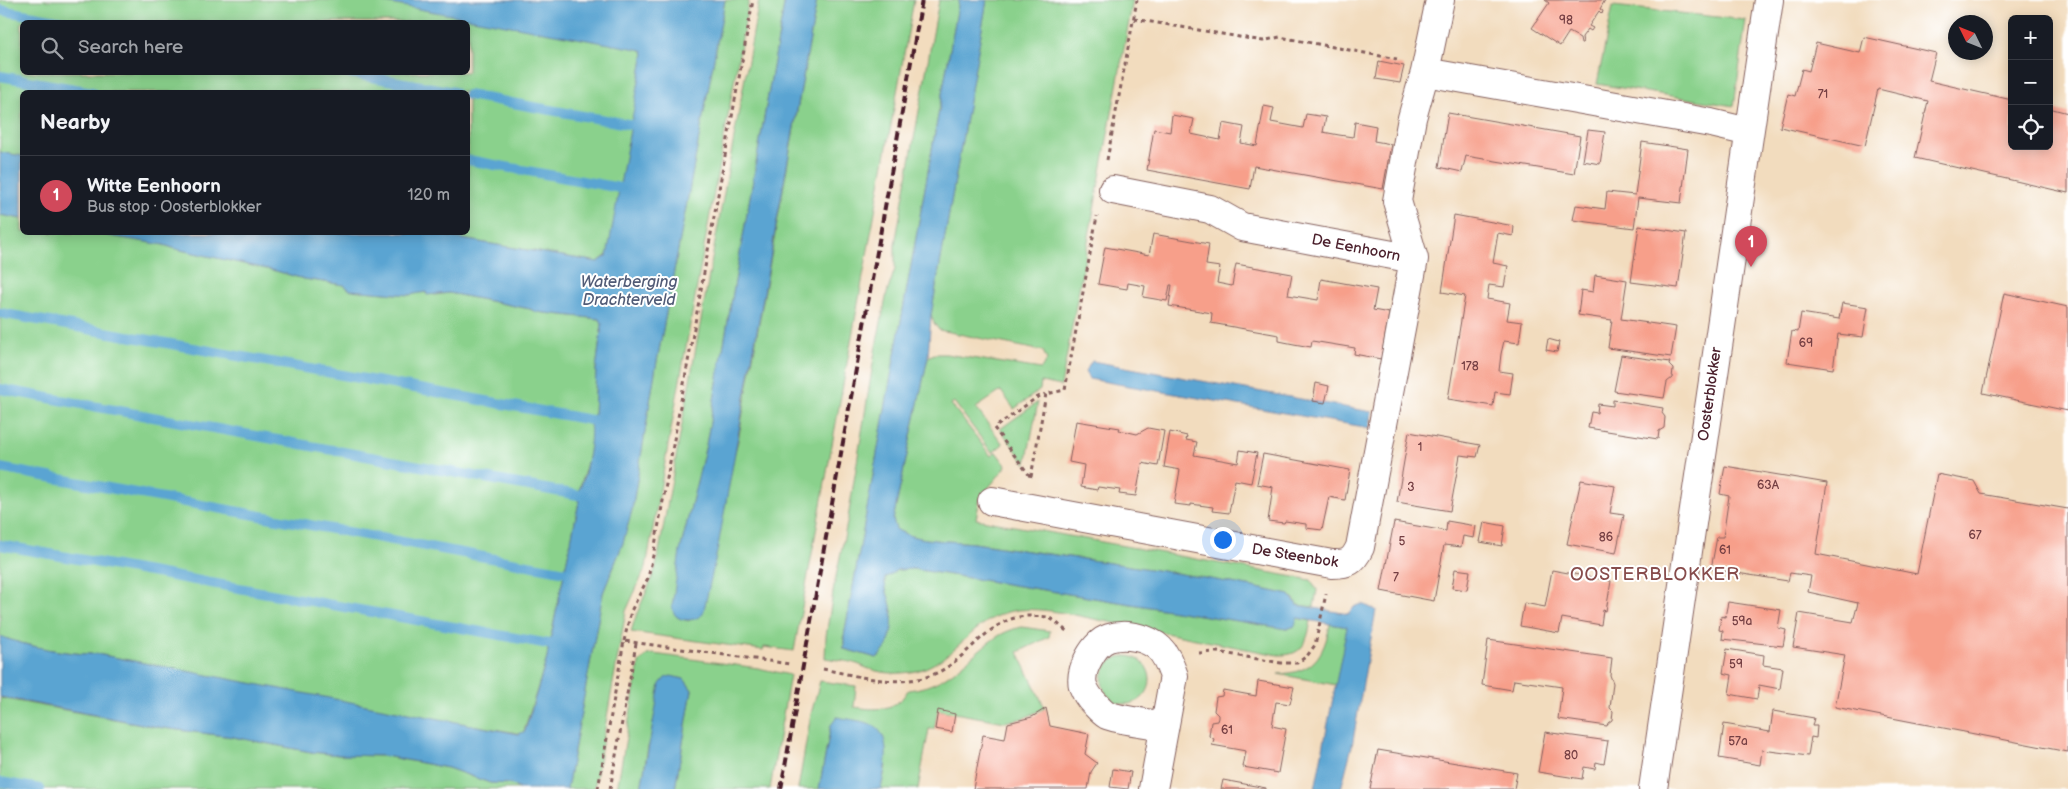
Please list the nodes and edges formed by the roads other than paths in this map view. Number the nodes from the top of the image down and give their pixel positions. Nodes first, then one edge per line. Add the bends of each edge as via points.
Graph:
1 (1440, 0) edge
2 (1769, 0) edge
3 (1425, 72) junction
4 (1749, 132) junction
5 (1105, 200) road end
6 (1414, 259) junction
7 (992, 501) dead end
8 (1164, 726) junction
9 (1152, 789) edge
10 (1653, 789) edge

1 - 3 street, De Eenhoorn
2 - 4 street, Oosterblokker
3 - 4 street via 1711,122
3 - 6 street, De Eenhoorn via 1412,118 1397,201
4 - 10 street, Oosterblokker
5 - 6 street, De Eenhoorn via 1210,209 1242,227
6 - 7 street, De Steenbok via 1360,547 1356,556 1346,564
8 - 8 street via 1174,676 1167,658 1159,648 1143,638 1108,638 1093,650 1085,667 1082,684 1089,698 1107,715
8 - 9 street

